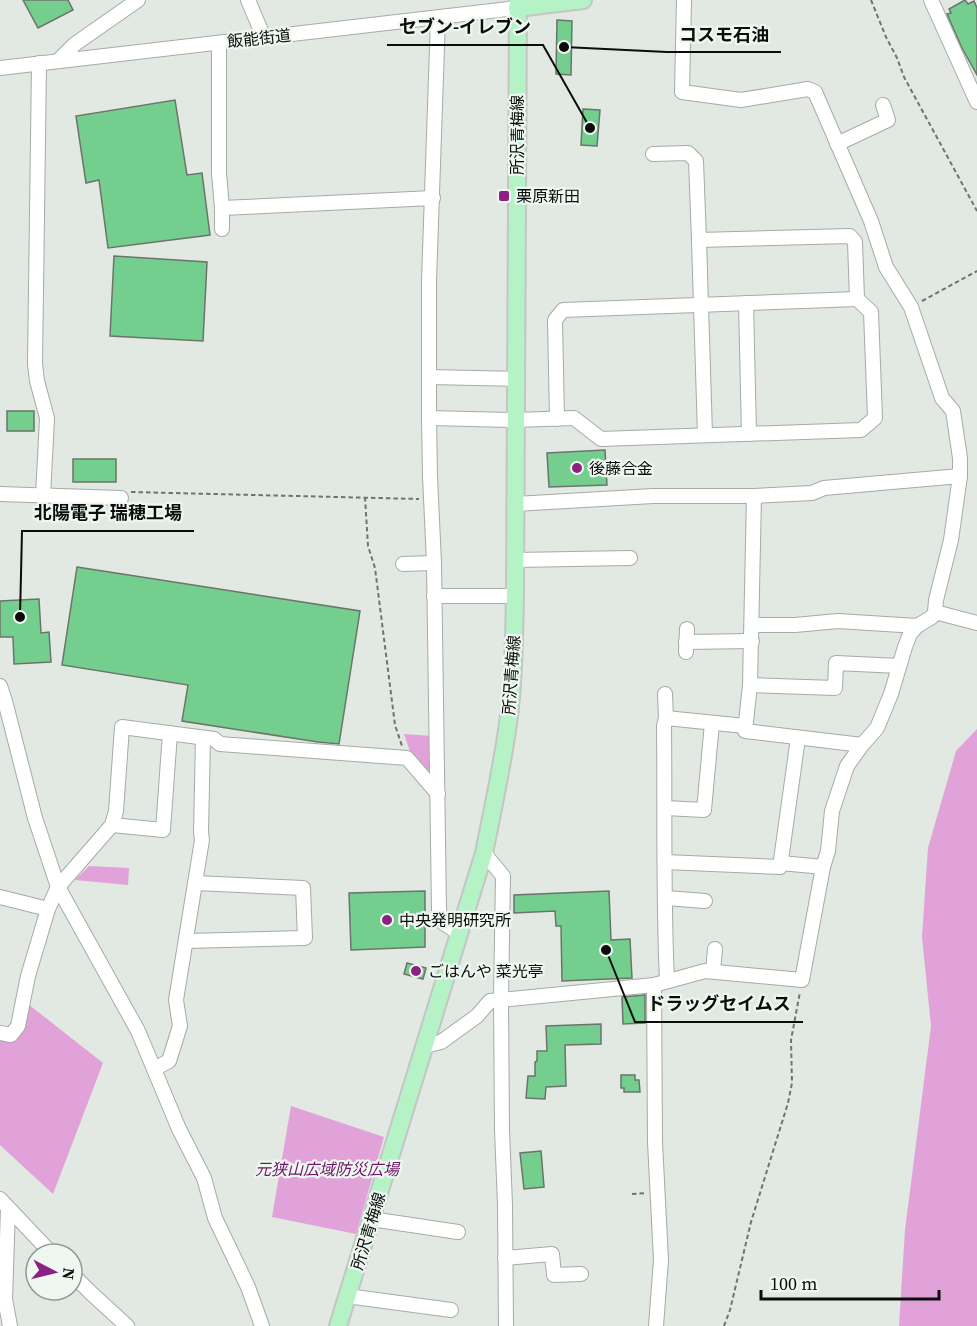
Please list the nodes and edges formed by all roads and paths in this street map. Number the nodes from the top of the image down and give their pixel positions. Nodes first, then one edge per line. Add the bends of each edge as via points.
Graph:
1 (138, 0) edge
2 (248, 0) edge
3 (584, 0) edge
4 (684, 0) edge
5 (871, 0) edge
6 (931, 0) edge
7 (518, 4) edge
8 (438, 18) junction
9 (264, 38) junction
10 (219, 43) junction
11 (58, 61) junction
12 (39, 63) junction
13 (0, 68) edge
14 (977, 102) edge
15 (883, 105) dead end
16 (837, 144) junction
17 (653, 154) dead end
18 (433, 198) junction
19 (222, 208) junction
20 (977, 211) edge
21 (222, 229) dead end
22 (699, 240) junction
23 (977, 271) edge
24 (857, 299) junction
25 (746, 303) junction
26 (701, 305) junction
27 (911, 307) junction
28 (429, 377) junction
29 (517, 379) junction
30 (429, 418) junction
31 (557, 418) junction
32 (515, 420) junction
33 (749, 434) junction
34 (705, 435) junction
35 (960, 476) junction
36 (0, 494) edge
37 (124, 495) joint
38 (43, 496) junction
39 (754, 496) junction
40 (365, 497) junction
41 (431, 499) junction
42 (515, 504) junction
43 (630, 558) dead end
44 (515, 560) junction
45 (434, 563) junction
46 (403, 564) dead end
47 (434, 596) junction
48 (515, 596) junction
49 (935, 612) junction
50 (977, 623) edge
51 (753, 625) junction
52 (916, 626) junction
53 (687, 641) dead end
54 (752, 641) junction
55 (899, 666) junction
56 (0, 686) edge
57 (750, 686) junction
58 (665, 694) dead end
59 (666, 718) junction
60 (712, 723) junction
61 (745, 726) junction
62 (170, 734) junction
63 (203, 738) junction
64 (798, 738) junction
65 (862, 745) junction
66 (407, 758) junction
67 (438, 794) junction
68 (665, 808) junction
69 (112, 825) junction
70 (484, 853) junction
71 (665, 862) junction
72 (781, 863) junction
73 (823, 867) junction
74 (195, 883) junction
75 (58, 887) junction
76 (0, 897) edge
77 (666, 898) junction
78 (705, 900) dead end
79 (48, 909) junction
80 (459, 933) junction
81 (186, 941) junction
82 (715, 949) dead end
83 (713, 971) junction
84 (802, 980) junction
85 (661, 983) junction
86 (501, 999) junction
87 (0, 1033) edge
88 (425, 1046) junction
89 (154, 1069) junction
90 (4, 1204) edge
91 (371, 1219) junction
92 (458, 1232) dead end
93 (40, 1242) edge
94 (505, 1258) junction
95 (581, 1274) dead end
96 (84, 1286) edge
97 (347, 1296) junction
98 (451, 1310) dead end
99 (10, 1326) edge
100 (127, 1326) edge
101 (262, 1326) edge
102 (338, 1326) edge
103 (506, 1326) edge
104 (656, 1326) edge
105 (724, 1326) edge

1 - 11 street via 75,44
2 - 9 street
3 - 7 main road
4 - 16 street via 682,92 741,100 808,89 814,92
5 - 20 path via 904,77
6 - 14 street
7 - 8 street, 飯能街道
7 - 29 main road, 所沢青梅線
8 - 9 street, 飯能街道
8 - 18 street
9 - 10 street, 飯能街道
10 - 11 street, 飯能街道
10 - 19 street
11 - 12 street, 飯能街道
12 - 13 street, 飯能街道
12 - 38 street via 35,364 47,418
15 - 16 street via 888,120
16 - 27 street via 871,220 885,267
17 - 22 street via 688,153 696,161
18 - 19 street
18 - 28 street
19 - 21 street
22 - 24 street via 850,236 855,242
22 - 26 street
23 - 27 path
24 - 25 street
24 - 33 street via 871,312 874,418 861,430
25 - 26 street
25 - 33 street
26 - 31 street via 563,310 555,320
26 - 34 street
27 - 35 street via 942,398 953,411
28 - 29 street
28 - 30 street
29 - 32 main road, 所沢青梅線
30 - 32 street
30 - 41 street
31 - 32 street
31 - 34 street via 574,418 601,439
32 - 42 main road, 所沢青梅線
33 - 34 street
35 - 39 street
35 - 49 street
36 - 38 street
37 - 38 street
37 - 40 path
39 - 42 street via 653,496
39 - 51 street
40 - 41 path
40 - 66 path via 368,546 375,568 394,725
41 - 45 street
42 - 44 main road, 所沢青梅線
43 - 44 street
44 - 48 main road, 所沢青梅線
45 - 46 street
45 - 47 street
47 - 48 street
47 - 67 street
48 - 70 main road, 所沢青梅線 via 509,716
49 - 50 street
49 - 52 street
51 - 52 street via 838,621
51 - 54 street
52 - 55 street
53 - 54 street
54 - 57 street
55 - 57 street via 836,663 835,688
55 - 65 street via 877,728
56 - 75 street
57 - 61 street
58 - 59 street
59 - 60 street
59 - 68 street
60 - 61 street
60 - 68 street via 704,810
61 - 64 street via 745,732
62 - 63 street
62 - 69 street via 122,727
62 - 69 street via 163,830
63 - 66 street via 220,744
63 - 74 street via 202,840
64 - 65 street
64 - 72 street
65 - 73 street via 847,766 832,811
66 - 67 street
67 - 80 street via 440,910 442,922
68 - 71 street
69 - 75 street
70 - 80 main road, 所沢青梅線
70 - 86 street via 503,876
71 - 72 street via 780,867
71 - 77 street
72 - 73 street
73 - 84 street
74 - 81 street
74 - 81 street via 303,888 305,938
75 - 79 street
75 - 89 street via 138,1031
76 - 79 street
77 - 78 street
77 - 85 street
79 - 87 street via 18,1026 11,1035
80 - 88 main road, 所沢青梅線
81 - 89 street via 176,1000 180,1026 169,1061
82 - 83 street
83 - 84 street
83 - 85 street
84 - 105 path via 791,1040 792,1083 788,1103
85 - 86 street
85 - 104 street via 655,1142 661,1260
86 - 88 street via 490,1001 477,1016 441,1042
86 - 94 street
88 - 91 main road, 所沢青梅線
89 - 101 street via 204,1178 215,1218
90 - 93 street
90 - 99 street via 5,1299
91 - 92 street
91 - 97 main road, 所沢青梅線
94 - 95 street via 552,1254 554,1275
94 - 103 street
96 - 100 street
97 - 98 street
97 - 102 main road, 所沢青梅線

